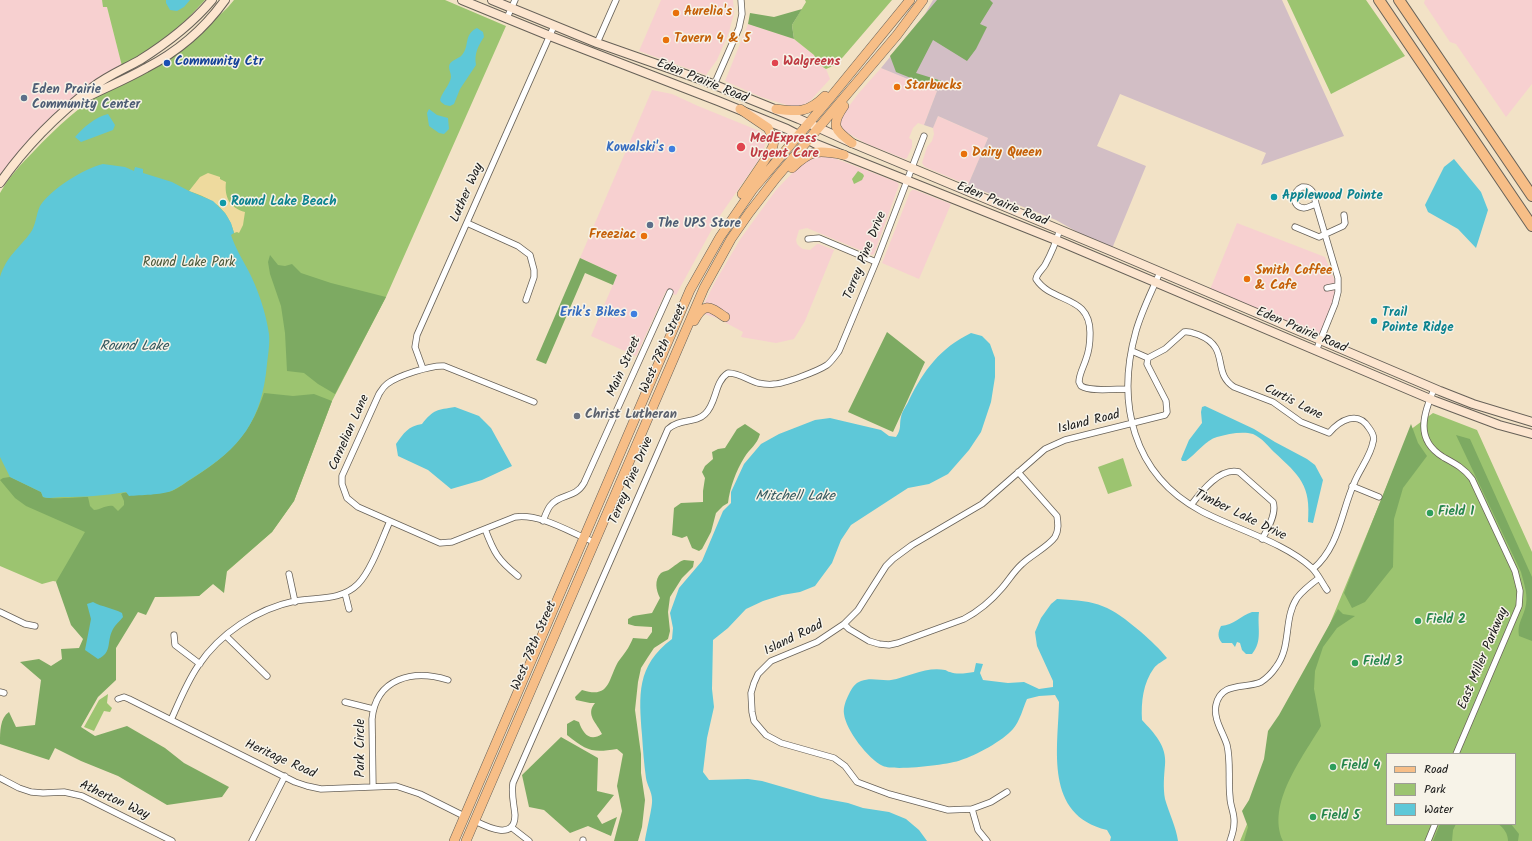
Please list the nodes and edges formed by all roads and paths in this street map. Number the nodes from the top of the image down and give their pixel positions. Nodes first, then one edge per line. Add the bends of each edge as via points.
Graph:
1 (212, 0) edge
2 (226, 0) edge
3 (462, 0) edge
4 (492, 0) edge
5 (515, 0) edge
6 (616, 0) edge
7 (741, 0) edge
8 (910, 0) edge
9 (923, 0) edge
10 (1379, 0) edge
11 (1399, 0) edge
12 (512, 8) junction
13 (507, 18) junction
14 (892, 23) junction
15 (554, 26) junction
16 (550, 36) junction
17 (597, 43) junction
18 (866, 73) junction
19 (714, 84) junction
20 (74, 104) junction
21 (740, 109) junction
22 (776, 109) junction
23 (809, 123) junction
24 (819, 128) junction
25 (799, 135) junction
26 (924, 136) dead end
27 (809, 140) junction
28 (1494, 140) junction
29 (852, 143) junction
30 (844, 155) junction
31 (912, 168) junction
32 (908, 180) junction
33 (0, 183) edge
34 (1532, 185) edge
35 (1532, 196) edge
36 (1316, 204) junction
37 (1344, 215) dead end
38 (467, 223) junction
39 (1532, 226) edge
40 (1295, 227) dead end
41 (1060, 229) junction
42 (1324, 235) junction
43 (808, 239) dead end
44 (1056, 240) junction
45 (876, 262) junction
46 (704, 263) junction
47 (1160, 272) junction
48 (1156, 281) junction
49 (704, 288) junction
50 (1327, 288) dead end
51 (1338, 289) junction
52 (670, 292) dead end
53 (526, 300) dead end
54 (725, 317) dead end
55 (1320, 340) junction
56 (1132, 351) junction
57 (1316, 351) junction
58 (1148, 358) junction
59 (423, 369) junction
60 (1434, 388) junction
61 (1127, 389) junction
62 (656, 399) junction
63 (1430, 399) junction
64 (534, 402) dead end
65 (1532, 422) edge
66 (1132, 424) junction
67 (1532, 434) edge
68 (1018, 472) junction
69 (1352, 486) junction
70 (1379, 498) dead end
71 (1191, 505) junction
72 (390, 521) junction
73 (543, 521) junction
74 (485, 529) junction
75 (583, 538) junction
76 (1262, 539) junction
77 (594, 542) junction
78 (1313, 569) junction
79 (289, 574) dead end
80 (518, 576) dead end
81 (1319, 578) junction
82 (1327, 590) dead end
83 (345, 593) junction
84 (295, 602) junction
85 (349, 609) dead end
86 (0, 612) edge
87 (844, 624) junction
88 (36, 626) dead end
89 (174, 635) dead end
90 (226, 636) junction
91 (200, 664) junction
92 (267, 676) dead end
93 (448, 680) dead end
94 (118, 699) dead end
95 (345, 702) dead end
96 (373, 709) junction
97 (171, 720) junction
98 (1456, 753) edge
99 (285, 776) junction
100 (0, 778) edge
101 (373, 786) junction
102 (1007, 792) dead end
103 (972, 809) junction
104 (464, 816) junction
105 (475, 821) junction
106 (1435, 825) edge
107 (511, 827) junction
108 (172, 841) edge
109 (252, 841) edge
110 (454, 841) edge
111 (466, 841) edge
112 (529, 841) edge
113 (987, 841) edge
114 (1230, 841) edge
115 (1428, 841) edge

1 - 20 main road via 173,38 93,88
2 - 20 main road via 197,32 173,51 147,68
3 - 13 main road, Eden Prairie Road
4 - 12 main road, Eden Prairie Road
5 - 12 street
6 - 17 street
7 - 19 street via 739,28
8 - 14 main road, West 78th Street
9 - 18 main road, West 78th Street
10 - 39 highway
11 - 28 highway
12 - 13 street
12 - 15 main road, Eden Prairie Road
13 - 16 main road, Eden Prairie Road
14 - 22 main road via 817,104 807,110 796,112
14 - 23 main road, West 78th Street
15 - 16 street, Luther Way
15 - 17 main road, Eden Prairie Road
16 - 21 main road, Eden Prairie Road
16 - 38 street, Luther Way
17 - 19 main road, Eden Prairie Road
18 - 24 main road, West 78th Street
18 - 29 main road via 836,120 839,134
19 - 22 main road, Eden Prairie Road
20 - 33 main road via 56,118 20,156
21 - 25 main road, Eden Prairie Road
21 - 46 main road via 768,128 774,140 773,146 724,222
22 - 23 main road, Eden Prairie Road
23 - 24 main road, Eden Prairie Road
23 - 25 main road, West 78th Street
24 - 27 main road, West 78th Street
24 - 29 main road, Eden Prairie Road
25 - 27 main road, Eden Prairie Road
25 - 46 main road, West 78th Street via 753,189
26 - 31 street, Terrey Pine Drive
27 - 30 main road, Eden Prairie Road
27 - 49 main road, West 78th Street via 744,220
28 - 34 highway
28 - 35 highway
29 - 31 main road, Eden Prairie Road
30 - 32 main road, Eden Prairie Road
30 - 49 main road via 818,151 805,156 786,173 745,227
31 - 32 street, Terrey Pine Drive
31 - 41 main road, Eden Prairie Road
32 - 44 main road, Eden Prairie Road
32 - 45 street, Terrey Pine Drive
36 - 36 street via 1314,193 1309,188 1302,187 1296,191 1294,197 1298,206 1304,208
36 - 42 street
37 - 42 street via 1343,226
38 - 53 street via 518,246 530,255 534,277
38 - 59 street, Luther Way via 415,340
40 - 42 street via 1319,237
41 - 44 street
41 - 47 main road, Eden Prairie Road
42 - 51 street via 1338,278
43 - 45 street via 819,238
44 - 48 main road, Eden Prairie Road
44 - 61 street via 1049,259 1036,278 1048,290 1080,307 1088,317 1089,346 1079,382 1081,386 1091,390
45 - 107 street, Terrey Pine Drive via 839,351 827,365 774,384 757,383 728,371 721,379 711,406 704,415 694,420 678,422 665,434 513,783 515,817
46 - 75 main road, West 78th Street
47 - 48 street, Timber Lake Drive
47 - 55 main road, Eden Prairie Road
48 - 56 street, Timber Lake Drive via 1136,331
48 - 57 main road, Eden Prairie Road
49 - 62 main road, West 78th Street
50 - 51 street
51 - 55 street via 1337,300
52 - 73 street, Main Street via 584,483 578,491 553,502
54 - 62 main road via 713,308 705,309 698,314 669,378
55 - 57 street
55 - 60 main road, Eden Prairie Road
56 - 58 street
56 - 61 street, Timber Lake Drive
57 - 63 main road, Eden Prairie Road
58 - 66 street, Island Road via 1149,368 1166,401 1167,412 1163,416
58 - 69 street, Curtis Lane via 1166,349 1184,332 1190,332 1215,346 1222,374 1234,388 1273,402 1302,422 1329,433 1341,421 1363,420 1372,433 1373,443
59 - 64 street, Carnelian Lane via 437,366 451,368
59 - 72 street, Carnelian Lane via 394,380 383,388 342,476 346,498 358,508
60 - 63 street, East Miller Parkway
60 - 65 main road, Eden Prairie Road via 1473,404
61 - 66 street, Timber Lake Drive
62 - 77 main road, West 78th Street
63 - 67 main road, Eden Prairie Road via 1499,425
63 - 98 street, East Miller Parkway via 1423,422 1427,441 1434,450 1465,470 1472,479 1515,571 1520,590 1519,606
66 - 68 street, Island Road via 1054,444 1036,455
66 - 71 street, Timber Lake Drive via 1136,438 1152,468
68 - 87 street, Island Road via 982,504 893,559 858,610
68 - 87 street via 1057,516 1058,531 1050,542 1022,564 991,601 964,619 898,643 879,644 869,641
69 - 70 street
69 - 78 street, Curtis Lane via 1340,528 1321,562
71 - 76 street, Timber Lake Drive
71 - 76 street via 1221,475 1234,470 1239,472 1275,506
72 - 74 street, Carnelian Lane via 446,544
72 - 83 street via 365,574 359,583
73 - 74 street, Carnelian Lane via 520,516
73 - 75 street, Carnelian Lane
74 - 80 street via 495,555
75 - 77 street, Carnelian Lane
75 - 104 main road, West 78th Street
76 - 78 street, Timber Lake Drive via 1298,557
77 - 105 main road, West 78th Street
78 - 81 street, Timber Lake Drive
79 - 84 street
81 - 82 street, Timber Lake Drive
81 - 114 street via 1296,599 1291,612 1285,651 1271,673 1255,684 1231,687 1216,704 1217,719 1228,754 1234,822
83 - 84 street via 332,598
83 - 85 street
84 - 90 street via 259,614
86 - 88 street via 25,624
87 - 103 street, Island Road via 817,642 772,661 758,674 750,702 754,721 766,735 781,743 834,758 845,766 857,782 889,794 942,808
89 - 91 street via 175,645
90 - 91 street via 208,652
90 - 92 street
91 - 97 street
93 - 96 street, Park Circle via 428,676 401,679 380,694
94 - 97 street, Heritage Road via 124,697
95 - 96 street, Park Circle
96 - 101 street, Park Circle
97 - 99 street, Heritage Road
99 - 101 street, Heritage Road via 307,786 319,788
99 - 109 street
100 - 108 street, Atherton Way via 31,792 64,792 82,796
101 - 104 street, Heritage Road via 396,786 409,790
102 - 103 street, Island Road via 991,802
103 - 113 street via 978,830
104 - 110 main road, West 78th Street
105 - 107 street via 493,829
105 - 111 main road, West 78th Street
106 - 115 street
107 - 112 street

